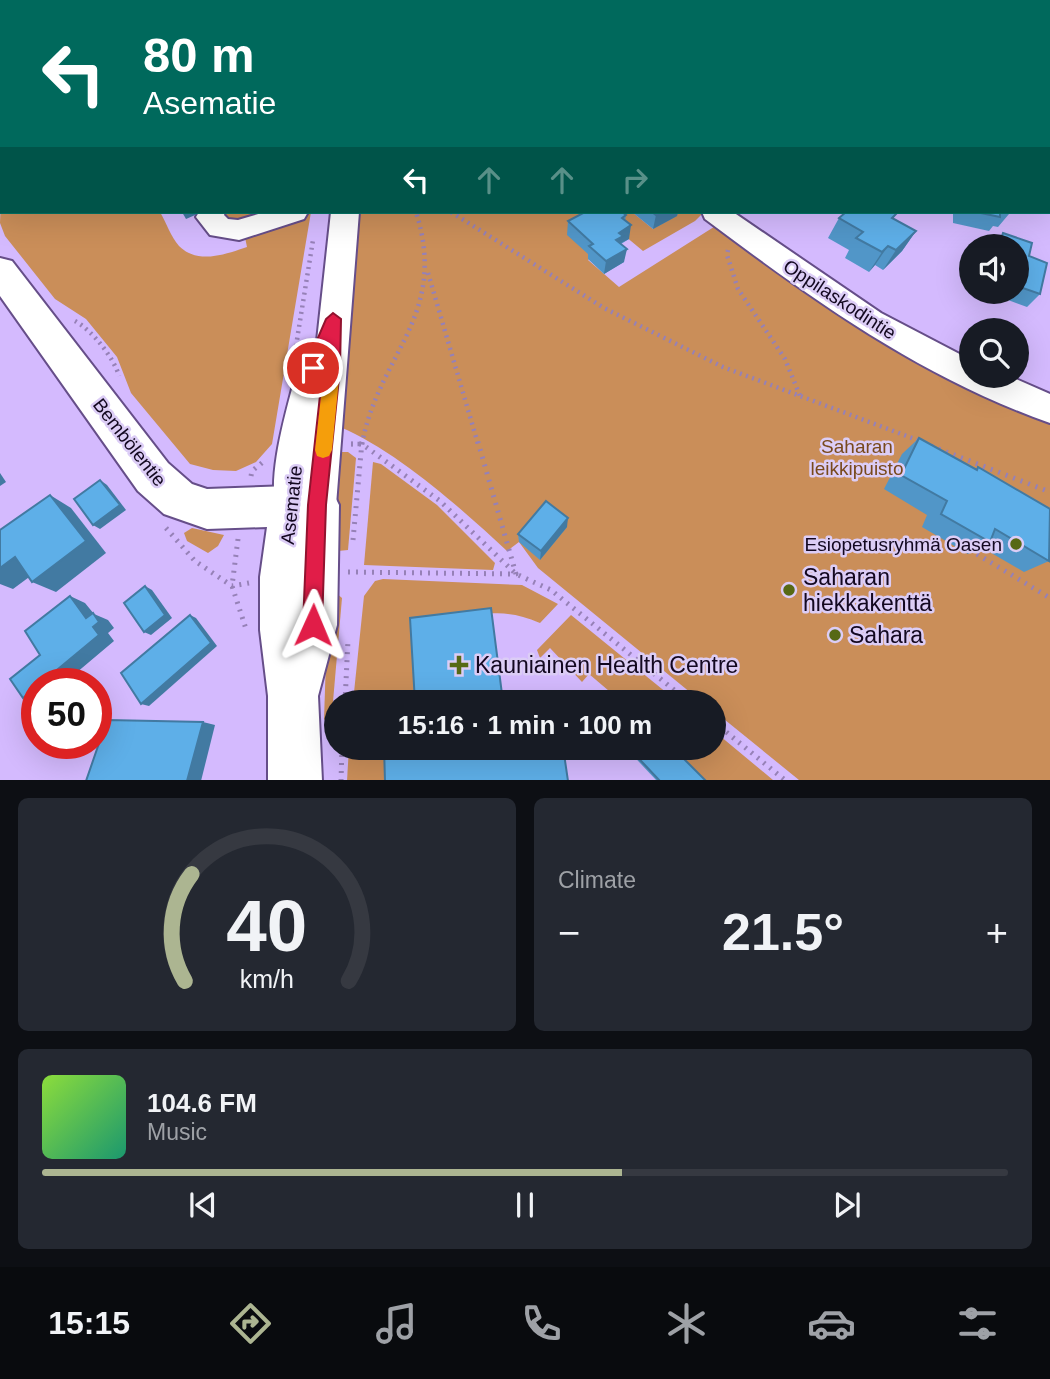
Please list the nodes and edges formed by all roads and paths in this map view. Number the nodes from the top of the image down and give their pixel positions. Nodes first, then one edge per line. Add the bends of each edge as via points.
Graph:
1 (211, 214) edge
2 (289, 214) edge
3 (345, 214) edge
4 (417, 214) edge
5 (454, 214) edge
6 (724, 218) edge
7 (0, 270) edge
8 (428, 273) junction
9 (959, 368) edge
10 (1003, 388) edge
11 (800, 396) junction
12 (1050, 408) edge
13 (362, 444) junction
14 (1050, 492) edge
15 (304, 505) junction
16 (969, 550) edge
17 (331, 567) junction
18 (516, 574) junction
19 (232, 586) dead end
20 (1050, 598) edge
21 (674, 690) edge
22 (726, 732) edge
23 (342, 760) edge
24 (295, 780) edge
25 (341, 780) edge
26 (786, 780) edge

1 - 2 street via 220,228 239,230
3 - 15 street, Asematie via 332,368
4 - 8 path
5 - 11 path via 604,308 723,367
6 - 9 street, Oppilaskodintie via 819,290
6 - 11 path via 727,255 738,289 785,359
7 - 15 main road, Bembölentie via 153,477 179,499 207,509
8 - 13 path via 416,317 368,416
8 - 18 path
10 - 12 street, Oppilaskodintie
11 - 14 path
13 - 17 path
13 - 18 path via 440,501
15 - 17 main road, Asematie
16 - 20 path
17 - 18 path
17 - 19 path
17 - 24 main road, Asematie via 293,696
18 - 21 path via 551,590
22 - 26 path
23 - 25 path

